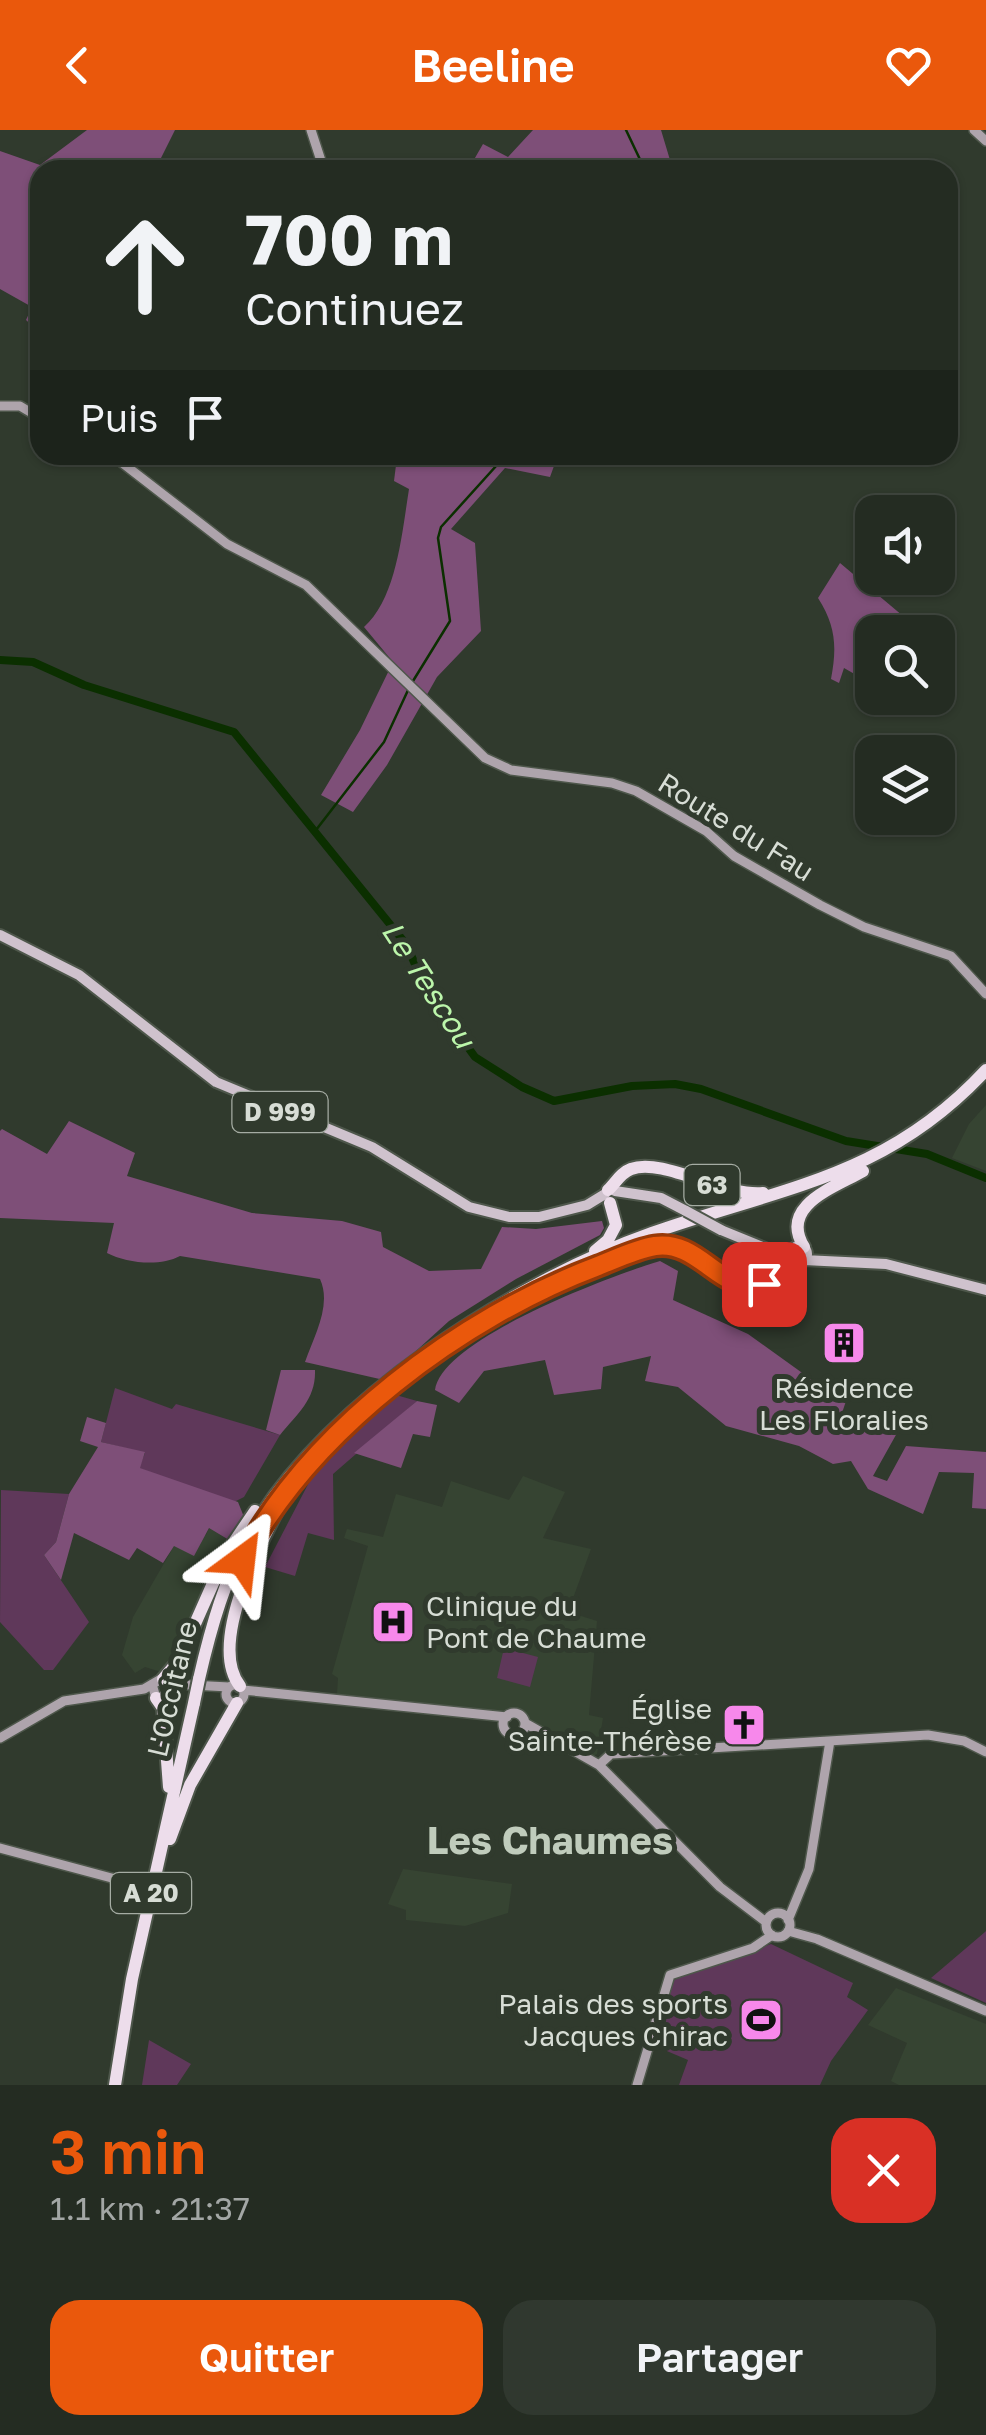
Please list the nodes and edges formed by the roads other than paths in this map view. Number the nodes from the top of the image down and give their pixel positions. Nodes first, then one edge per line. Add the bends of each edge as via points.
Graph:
1 (311, 130) edge
2 (974, 130) edge
3 (986, 141) edge
4 (321, 160) edge
5 (0, 406) edge
6 (30, 412) edge
7 (125, 465) edge
8 (0, 935) edge
9 (986, 994) edge
10 (986, 1070) edge
11 (986, 1078) edge
12 (906, 1143) junction
13 (877, 1160) junction
14 (824, 1180) junction
15 (611, 1197) junction
16 (800, 1254) junction
17 (552, 1279) junction
18 (986, 1290) edge
19 (301, 1462) junction
20 (294, 1480) junction
21 (202, 1680) junction
22 (161, 1689) junction
23 (98, 1694) junction
24 (236, 1694) junction
25 (69, 1705) junction
26 (41, 1714) junction
27 (505, 1721) junction
28 (523, 1727) junction
29 (0, 1738) edge
30 (830, 1741) junction
31 (986, 1752) edge
32 (596, 1767) junction
33 (166, 1839) junction
34 (0, 1848) edge
35 (134, 1884) dead end
36 (778, 1924) junction
37 (986, 2010) edge
38 (118, 2085) edge
39 (637, 2085) edge

1 - 4 street
2 - 3 street
5 - 6 street
7 - 9 street, Route du Fau via 227,544 324,600 485,758 511,770 636,791 811,900 864,927 950,956
8 - 15 main road, D 999 via 85,980 216,1082 363,1143 463,1204 519,1218
10 - 12 highway, L'Occitane / A 20
11 - 12 highway, L'Occitane / A 20
12 - 13 highway, L'Occitane / A 20
13 - 14 highway, L'Occitane / A 20
13 - 16 highway via 806,1205 798,1227
13 - 17 highway, L'Occitane / A 20 via 826,1186
14 - 15 highway, 63 via 746,1194 638,1167 621,1174
14 - 17 highway, L'Occitane / A 20 via 650,1234
15 - 16 main road, bridge via 661,1198 776,1254
15 - 17 highway via 616,1219 608,1240
16 - 17 highway via 768,1282 748,1286 686,1249 658,1246
16 - 18 main road via 886,1264
17 - 19 highway, L'Occitane / A 20 via 431,1351
17 - 20 highway, L'Occitane / A 20 via 435,1355 346,1427
19 - 21 highway, L'Occitane / A 20 via 232,1569
19 - 22 highway via 235,1540
20 - 21 highway, L'Occitane / A 20 via 242,1560
20 - 24 highway via 260,1538 241,1591 232,1656
21 - 33 highway, L'Occitane / A 20, bridge
22 - 23 street
22 - 24 street
22 - 25 street
22 - 33 highway via 170,1764
23 - 25 street
23 - 26 street
24 - 27 street
24 - 33 highway
25 - 26 street
26 - 29 street
27 - 28 street via 517,1714
27 - 28 street via 512,1735
28 - 32 street
28 - 32 street
30 - 31 street via 928,1734
30 - 32 street via 611,1754
30 - 36 street via 806,1876
32 - 36 street via 727,1892
33 - 38 highway, L'Occitane / A 20
34 - 35 street
36 - 37 street
36 - 39 street via 744,1951 670,1976

